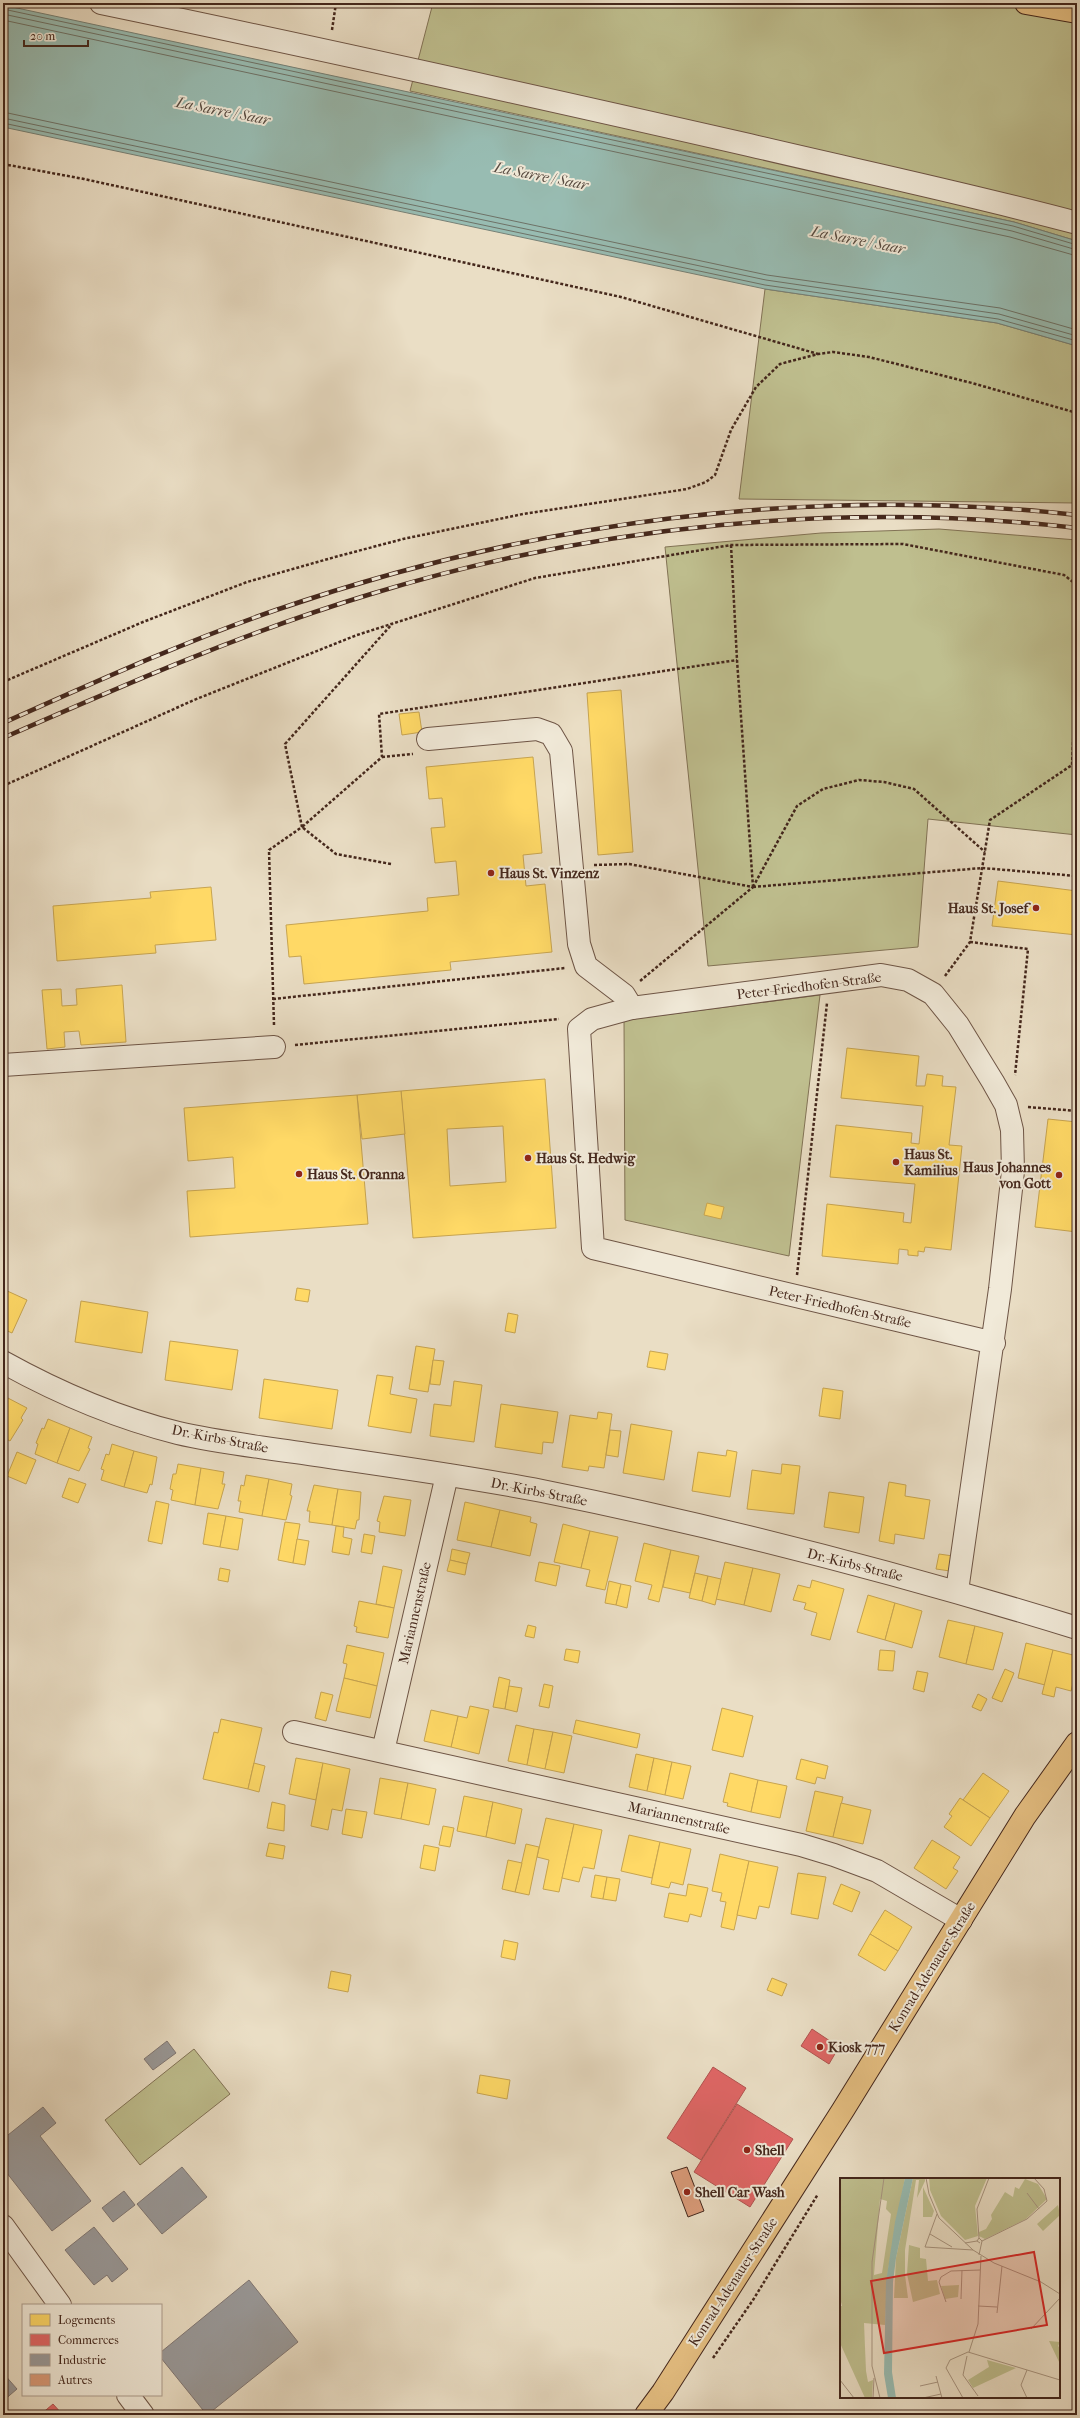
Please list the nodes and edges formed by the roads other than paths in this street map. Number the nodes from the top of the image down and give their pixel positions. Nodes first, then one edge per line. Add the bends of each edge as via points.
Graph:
1 (101, 3) edge
2 (1026, 3) edge
3 (1077, 12) edge
4 (1077, 223) edge
5 (428, 739) dead end
6 (628, 1001) junction
7 (274, 1047) road end
8 (3, 1065) edge
9 (994, 1343) junction
10 (3, 1362) edge
11 (447, 1475) junction
12 (957, 1591) junction
13 (1077, 1628) edge
14 (294, 1732) dead end
15 (1077, 1743) edge
16 (383, 1751) junction
17 (961, 1920) junction
18 (3, 2226) edge
19 (59, 2304) edge
20 (129, 2396) edge
21 (144, 2415) edge
22 (646, 2415) edge

1 - 4 street via 329,51 711,137
2 - 3 main road
5 - 6 street via 537,729 551,734 561,751 579,944 586,966
6 - 9 street, Peter-Friedhofen-Straße via 882,976 908,980 933,994 958,1025 1009,1105 1013,1171
6 - 9 street, Peter-Friedhofen-Straße via 592,1019 579,1029 593,1248
7 - 8 street
9 - 12 street, Peter-Friedhofen-Straße
10 - 11 street, Dr.-Kirbs-Straße via 64,1392 177,1433 227,1443
11 - 12 street, Dr.-Kirbs-Straße via 541,1491 633,1511
11 - 16 street, Mariannenstraße
12 - 13 street, Dr.-Kirbs-Straße
14 - 16 street, Mariannenstraße
15 - 17 main road, Konrad-Adenauer-Straße via 1025,1816
16 - 17 street, Mariannenstraße via 801,1845 877,1871
17 - 22 main road, Konrad-Adenauer-Straße via 843,2110
18 - 19 street
20 - 21 street

